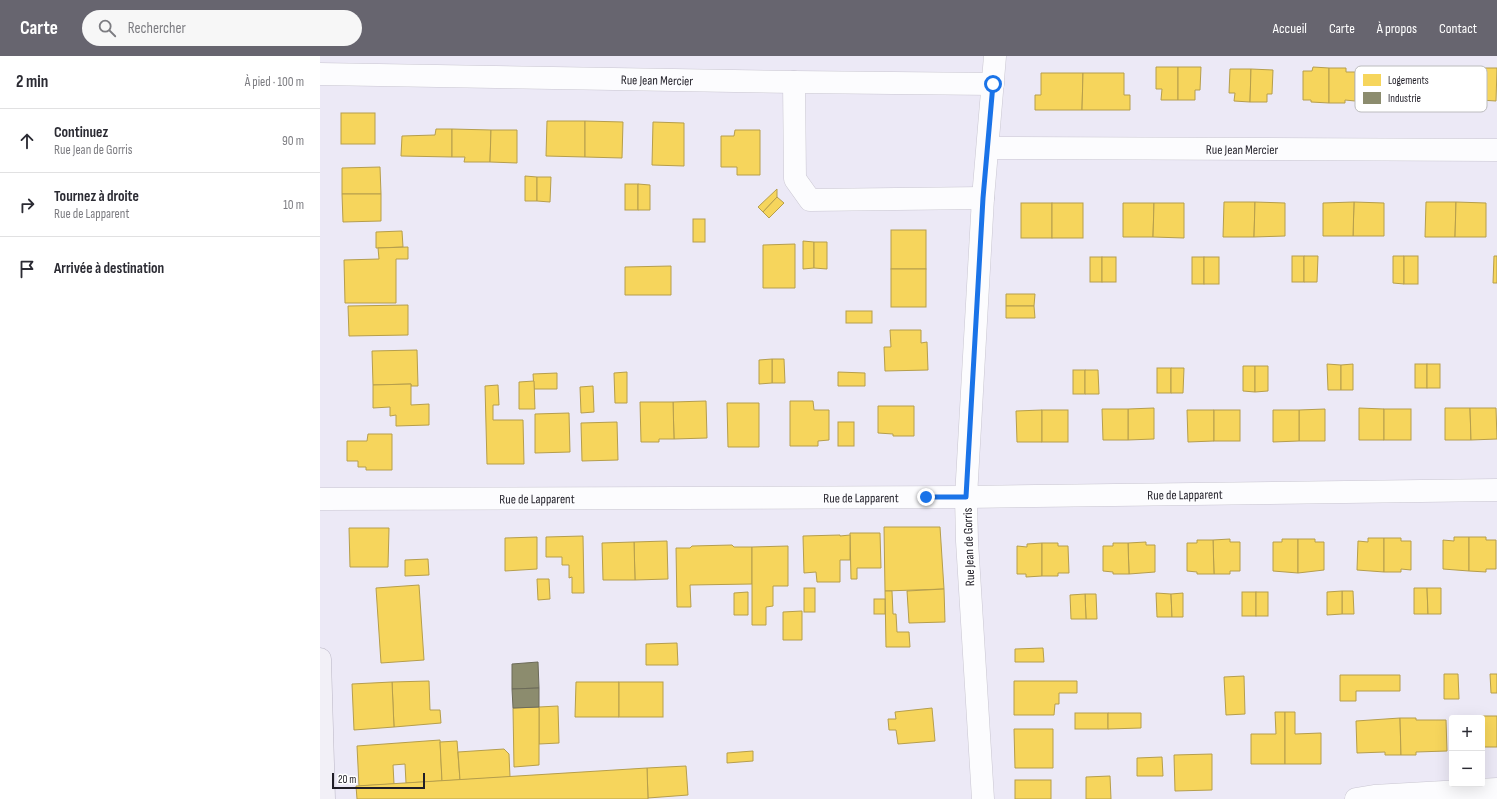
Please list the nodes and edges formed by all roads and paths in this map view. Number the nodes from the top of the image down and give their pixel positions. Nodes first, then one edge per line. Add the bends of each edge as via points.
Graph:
1 (995, 56) edge
2 (320, 74) edge
3 (794, 82) junction
4 (993, 84) junction
5 (988, 148) junction
6 (1497, 150) edge
7 (983, 198) junction
8 (1497, 490) edge
9 (966, 497) junction
10 (320, 499) edge
11 (320, 659) edge
12 (1497, 789) edge
13 (324, 799) edge
14 (983, 799) edge
15 (1356, 799) edge

1 - 4 street, Rue Jean de Gorris
2 - 3 street, Rue Jean Mercier
3 - 4 street, Rue Jean Mercier
3 - 7 street via 795,179 810,200
4 - 5 street, Rue Jean de Gorris
5 - 6 street, Rue Jean Mercier
5 - 7 street, Rue Jean de Gorris
7 - 9 street, Rue Jean de Gorris
8 - 9 street, Rue de Lapparent
9 - 10 street, Rue de Lapparent
9 - 14 street, Rue Jean de Gorris
11 - 13 main road
12 - 15 street

